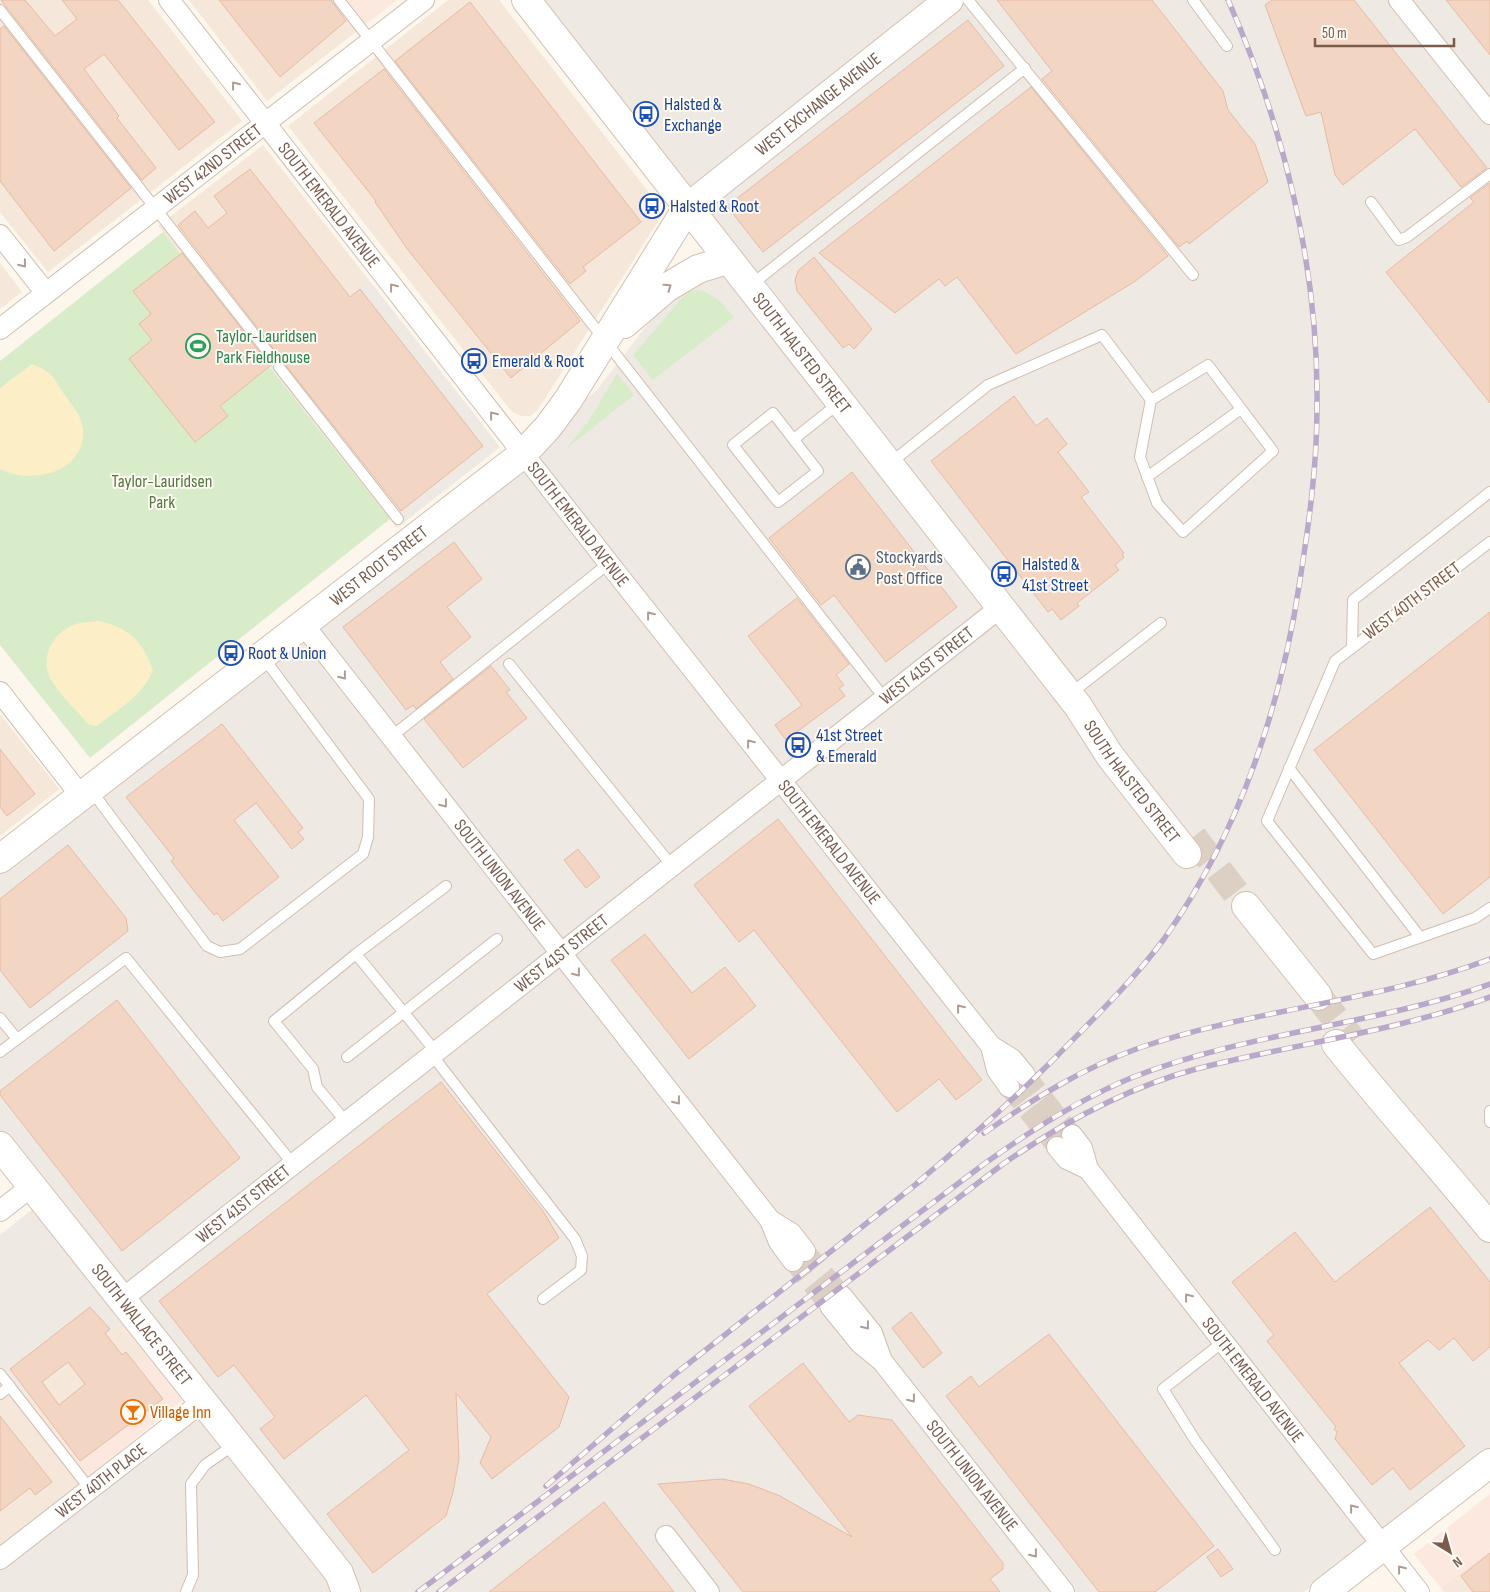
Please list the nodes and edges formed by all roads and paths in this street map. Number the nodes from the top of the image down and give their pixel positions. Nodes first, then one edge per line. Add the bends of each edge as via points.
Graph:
1 (169, 0) edge
2 (339, 0) edge
3 (424, 0) edge
4 (526, 0) edge
5 (949, 0) edge
6 (968, 0) edge
7 (1193, 0) edge
8 (1399, 0) edge
9 (0, 10) edge
10 (371, 41) junction
11 (1227, 46) dead end
12 (1024, 68) junction
13 (1490, 114) edge
14 (265, 123) junction
15 (1490, 174) edge
16 (1370, 202) dead end
17 (155, 208) junction
18 (687, 208) junction
19 (0, 235) edge
20 (727, 260) junction
21 (1193, 275) dead end
22 (749, 287) junction
23 (46, 293) junction
24 (0, 329) edge
25 (604, 341) junction
26 (268, 352) dead end
27 (279, 367) dead end
28 (1151, 400) junction
29 (839, 403) junction
30 (1241, 409) junction
31 (794, 439) junction
32 (523, 454) junction
33 (888, 465) junction
34 (1147, 477) junction
35 (1490, 492) edge
36 (398, 518) dead end
37 (1490, 542) edge
38 (609, 563) junction
39 (1001, 607) junction
40 (1161, 623) dead end
41 (303, 624) junction
42 (1352, 648) junction
43 (262, 656) junction
44 (509, 664) dead end
45 (0, 692) edge
46 (885, 699) junction
47 (1074, 700) junction
48 (391, 737) junction
49 (1290, 768) junction
50 (780, 781) junction
51 (86, 792) junction
52 (1190, 846) tunnel mouth
53 (0, 859) edge
54 (672, 866) junction
55 (446, 886) dead end
56 (1490, 908) edge
57 (1243, 913) tunnel mouth
58 (1420, 938) junction
59 (497, 939) dead end
60 (356, 954) junction
61 (561, 954) junction
62 (1309, 998) tunnel mouth
63 (403, 1013) junction
64 (0, 1018) edge
65 (17, 1039) junction
66 (1344, 1042) tunnel mouth
67 (0, 1052) edge
68 (434, 1054) junction
69 (347, 1057) dead end
70 (1017, 1081) tunnel mouth
71 (1490, 1110) edge
72 (346, 1122) junction
73 (1490, 1122) edge
74 (1065, 1141) tunnel mouth
75 (0, 1146) edge
76 (293, 1164) junction
77 (32, 1186) junction
78 (0, 1211) edge
79 (1490, 1228) edge
80 (799, 1256) tunnel mouth
81 (122, 1299) junction
82 (544, 1299) dead end
83 (836, 1301) tunnel mouth
84 (1223, 1342) junction
85 (0, 1374) edge
86 (10, 1386) junction
87 (0, 1394) edge
88 (202, 1402) junction
89 (234, 1444) junction
90 (1490, 1463) edge
91 (90, 1489) junction
92 (666, 1536) dead end
93 (1383, 1546) junction
94 (1275, 1550) dead end
95 (0, 1559) edge
96 (342, 1583) edge
97 (186, 1592) edge
98 (366, 1592) edge
99 (709, 1592) edge
100 (1064, 1592) edge
101 (1324, 1592) edge
102 (1419, 1592) edge

14 -> 1 street, SOUTH EMERALD AVENUE
2 - 10 lane
3 - 10 street, WEST 42ND STREET
4 - 18 street, SOUTH HALSTED STREET
5 - 18 street, WEST EXCHANGE AVENUE
6 - 12 lane
7 - 11 lane
8 - 13 street
9 - 17 lane
10 - 14 street, WEST 42ND STREET
10 - 25 lane
12 - 21 lane
12 - 22 lane
14 - 17 street, WEST 42ND STREET
32 -> 14 street, SOUTH EMERALD AVENUE
15 - 16 lane via 1407,238 1399,240
17 - 23 street, WEST 42ND STREET
17 - 26 lane
18 - 20 street, SOUTH HALSTED STREET
18 - 25 street, WEST ROOT STREET
19 -> 23 street
20 - 22 street, SOUTH HALSTED STREET
25 -> 20 street via 666,288 698,269
22 - 29 street, SOUTH HALSTED STREET
23 - 24 street, WEST 42ND STREET
25 - 32 street, WEST ROOT STREET via 568,400
25 - 46 lane
27 - 36 lane
28 - 30 lane via 1208,366
28 - 33 lane via 1102,335 988,385
28 - 34 lane via 1140,458
29 - 31 lane
29 - 33 street, SOUTH HALSTED STREET
30 - 34 lane
30 - 34 lane via 1273,452 1183,532 1157,503
31 - 31 lane via 818,470 778,502 733,445 773,413
32 - 38 street, SOUTH EMERALD AVENUE
32 - 41 street, WEST ROOT STREET
33 - 39 street, SOUTH HALSTED STREET
35 - 42 lane via 1353,600
37 - 42 lane, WEST 40TH STREET
38 - 48 lane
50 -> 38 street, SOUTH EMERALD AVENUE
39 - 46 street, WEST 41ST STREET
39 - 47 street, SOUTH HALSTED STREET
40 - 47 lane
41 - 43 street, WEST ROOT STREET
41 -> 48 street, SOUTH UNION AVENUE
42 - 49 lane, WEST 40TH STREET via 1335,661
43 - 51 street, WEST ROOT STREET
43 - 51 lane via 369,798 368,837 362,854 240,949 220,952 207,946
44 - 54 lane
45 - 51 street
46 - 50 street, WEST 41ST STREET
47 - 52 street, SOUTH HALSTED STREET via 1121,746
48 -> 61 street, SOUTH UNION AVENUE
49 - 58 lane
49 - 58 lane via 1267,821 1373,954
50 - 54 street, WEST 41ST STREET
70 -> 50 street, SOUTH EMERALD AVENUE via 997,1070 991,1046
51 - 53 street, WEST ROOT STREET
54 - 61 street, WEST 41ST STREET
55 - 60 lane
56 - 58 lane via 1476,918
57 - 62 street
59 - 63 lane
60 - 63 lane
60 - 72 lane via 274,1021 313,1069 317,1087
61 - 68 street, WEST 41ST STREET
61 -> 80 street, SOUTH UNION AVENUE via 770,1220 791,1233
63 - 68 lane
63 - 69 lane
64 - 65 lane
65 - 67 lane
65 - 76 lane via 126,958
66 - 79 street via 1382,1103 1440,1166
68 - 72 street, WEST 41ST STREET
68 - 82 lane via 581,1249 581,1270
71 - 73 lane
72 - 76 street, WEST 41ST STREET
84 -> 74 street, SOUTH EMERALD AVENUE via 1088,1169 1067,1159
75 - 77 street, SOUTH WALLACE STREET
76 - 81 street, WEST 41ST STREET
77 - 78 street
77 - 81 street, SOUTH WALLACE STREET
81 - 88 street, SOUTH WALLACE STREET
83 -> 100 street, SOUTH UNION AVENUE via 860,1343 882,1361
93 -> 84 street, SOUTH EMERALD AVENUE
84 - 94 lane via 1163,1389 1195,1440
85 - 86 lane
86 - 87 lane
86 - 91 lane
88 - 89 street, SOUTH WALLACE STREET
88 - 91 street, WEST 40TH PLACE
89 - 96 street, SOUTH WALLACE STREET
89 - 97 lane via 205,1465 191,1484 193,1575
90 - 93 street
91 - 95 street, WEST 40TH PLACE
92 - 99 street
93 - 101 street
102 -> 93 street, SOUTH EMERALD AVENUE
96 - 98 street, SOUTH WALLACE STREET via 361,1586

